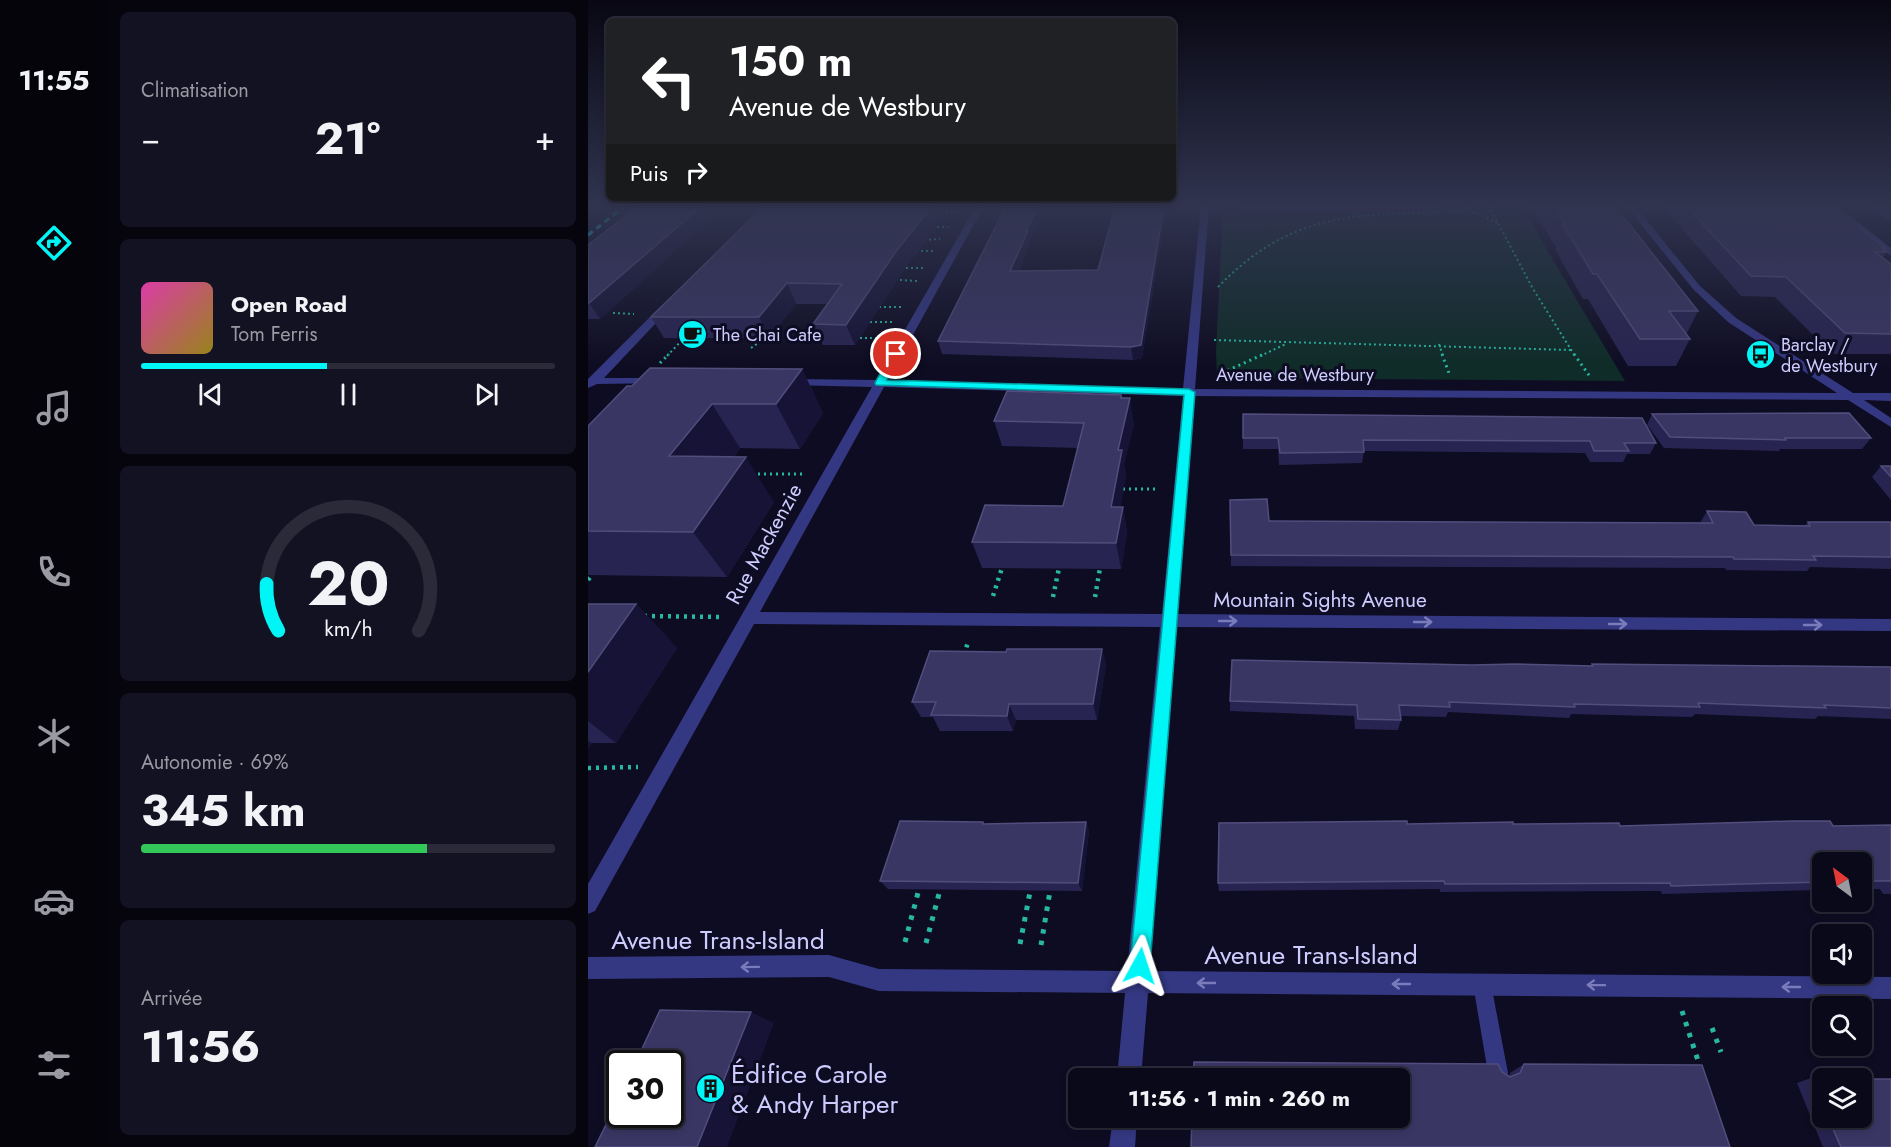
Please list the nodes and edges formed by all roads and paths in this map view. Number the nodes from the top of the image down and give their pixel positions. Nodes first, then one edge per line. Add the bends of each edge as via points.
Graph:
1 (950, 260) edge
2 (1200, 260) edge
3 (1244, 260) edge
4 (1517, 260) edge
5 (1674, 260) edge
6 (906, 267) edge
7 (928, 268) dead end
8 (900, 280) dead end
9 (920, 280) dead end
10 (1217, 287) dead end
11 (672, 300) edge
12 (879, 307) edge
13 (905, 307) dead end
14 (614, 314) dead end
15 (636, 314) dead end
16 (870, 322) dead end
17 (896, 322) dead end
18 (684, 338) edge
19 (765, 338) edge
20 (860, 338) dead end
21 (886, 338) dead end
22 (1214, 340) dead end
23 (1286, 343) junction
24 (1439, 346) junction
25 (751, 348) dead end
26 (1571, 350) junction
27 (655, 368) edge
28 (1217, 375) dead end
29 (668, 381) edge
30 (1594, 381) dead end
31 (781, 382) edge
32 (1452, 382) dead end
33 (589, 383) edge
34 (880, 383) junction
35 (1189, 392) junction
36 (1848, 396) junction
37 (1891, 397) edge
38 (1891, 423) edge
39 (743, 474) dead end
40 (808, 474) dead end
41 (1123, 489) edge
42 (1155, 489) dead end
43 (1002, 568) edge
44 (1059, 568) edge
45 (1100, 568) edge
46 (993, 596) dead end
47 (1053, 597) dead end
48 (1095, 597) dead end
49 (634, 615) dead end
50 (748, 618) junction
51 (1169, 620) junction
52 (1891, 626) edge
53 (968, 642) dead end
54 (963, 659) edge
55 (639, 766) dead end
56 (588, 768) edge
57 (919, 889) edge
58 (940, 890) edge
59 (1050, 891) edge
60 (1030, 892) edge
61 (588, 904) edge
62 (905, 942) dead end
63 (926, 943) dead end
64 (1020, 944) dead end
65 (1041, 945) dead end
66 (588, 968) edge
67 (1139, 982) junction
68 (1482, 984) junction
69 (1891, 988) edge
70 (1687, 1028) dead end
71 (1712, 1028) dead end
72 (1721, 1052) dead end
73 (1130, 1068) edge
74 (1498, 1073) edge
75 (1706, 1082) edge
76 (1124, 1128) edge
77 (1122, 1147) edge

1 - 34 street, Rue Mackenzie
2 - 35 street
3 - 10 path
4 - 26 path
5 - 36 street via 1724,313
6 - 7 path
8 - 9 path
11 - 33 street
12 - 13 path
14 - 15 path
16 - 17 path
18 - 27 path
19 - 25 path
20 - 21 path
22 - 23 path
23 - 24 path
23 - 28 path
24 - 26 path
24 - 32 path
26 - 30 path
29 - 33 street
31 - 34 street, Avenue de Westbury
34 - 35 street, Avenue de Westbury
34 - 50 street, Rue Mackenzie
35 - 36 street, Avenue de Westbury
35 - 51 street
36 - 37 street, Avenue de Westbury
36 - 38 street
39 - 40 path
41 - 42 path
43 - 46 path
44 - 47 path
45 - 48 path
49 - 50 path
50 - 51 street, Mountain Sights Avenue
50 - 61 street, Rue Mackenzie
51 -> 52 street, Mountain Sights Avenue
51 - 67 street
53 - 54 path
55 - 56 path
57 - 62 path
58 - 63 path
59 - 65 path
60 - 64 path
67 -> 66 street, Avenue Trans-Island via 879,980 829,966
68 -> 67 street, Avenue Trans-Island
67 - 73 street
69 -> 68 street, Avenue Trans-Island
68 - 74 lane
70 - 75 path
71 - 72 path
76 - 77 street

